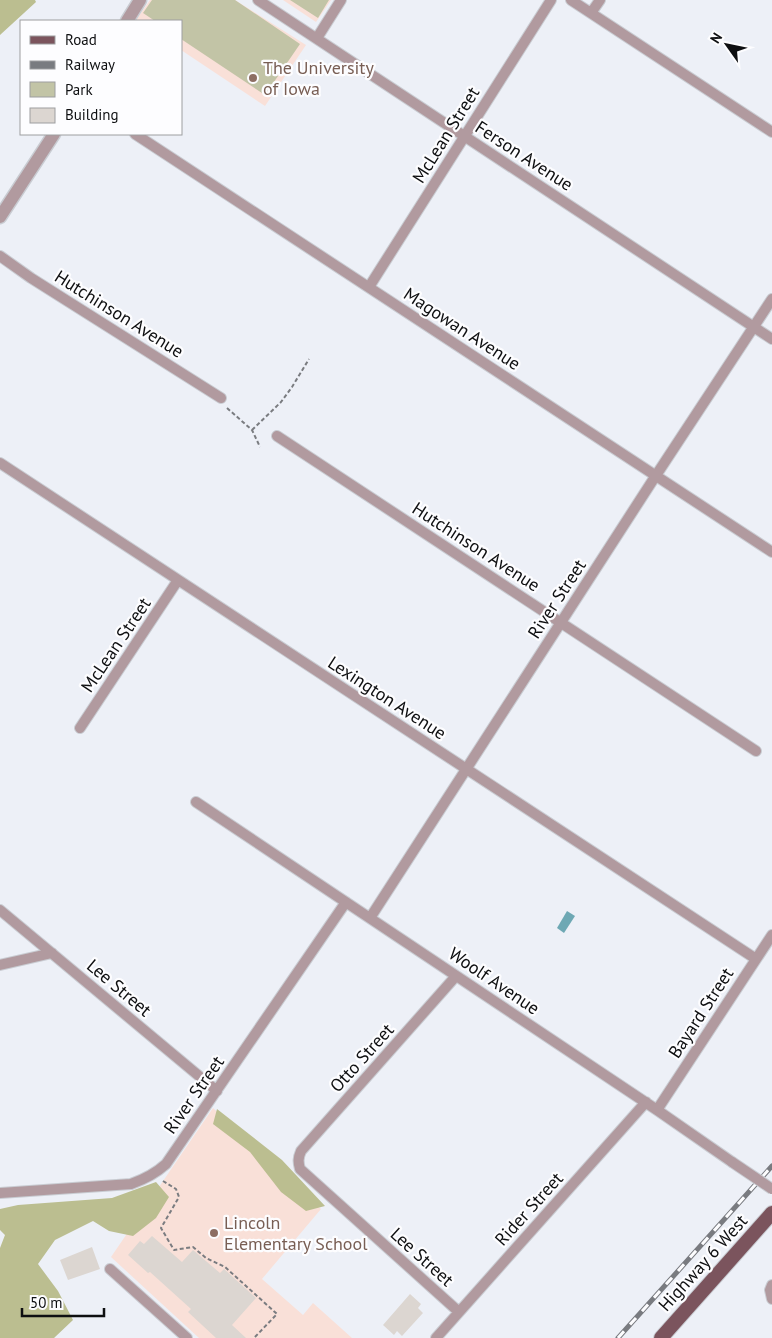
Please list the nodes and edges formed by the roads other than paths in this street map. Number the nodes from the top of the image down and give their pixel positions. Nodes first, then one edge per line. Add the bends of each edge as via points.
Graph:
1 (140, 0) edge
2 (258, 0) edge
3 (342, 0) edge
4 (551, 0) edge
5 (571, 0) edge
6 (600, 0) edge
7 (591, 14) junction
8 (128, 20) edge
9 (317, 38) junction
10 (772, 132) edge
11 (53, 135) edge
12 (137, 135) edge
13 (465, 136) junction
14 (0, 218) edge
15 (0, 256) edge
16 (369, 287) junction
17 (772, 299) edge
18 (754, 327) junction
19 (772, 339) edge
20 (221, 398) dead end
21 (277, 436) dead end
22 (0, 463) edge
23 (656, 476) junction
24 (772, 552) edge
25 (178, 580) junction
26 (561, 622) junction
27 (80, 728) dead end
28 (756, 751) dead end
29 (467, 769) junction
30 (196, 802) dead end
31 (346, 902) junction
32 (0, 910) edge
33 (370, 918) junction
34 (772, 935) edge
35 (52, 953) junction
36 (756, 959) junction
37 (0, 965) edge
38 (456, 976) junction
39 (217, 1091) junction
40 (646, 1102) junction
41 (657, 1110) junction
42 (298, 1164) joint
43 (772, 1189) edge
44 (0, 1194) edge
45 (772, 1213) edge
46 (110, 1269) dead end
47 (772, 1285) edge
48 (772, 1298) edge
49 (459, 1312) junction
50 (187, 1338) edge
51 (436, 1338) edge
52 (661, 1338) edge

1 - 8 street
2 - 9 street, Ferson Avenue
3 - 9 street
4 - 13 street, McLean Street
5 - 7 street
6 - 7 street
7 - 10 street
9 - 13 street, Ferson Avenue
11 - 14 street
12 - 16 street, Magowan Avenue
13 - 16 street, McLean Street
13 - 18 street, Ferson Avenue
15 - 20 street, Hutchinson Avenue
16 - 23 street, Magowan Avenue
17 - 18 street, River Street
18 - 19 street, Ferson Avenue
18 - 23 street, River Street
21 - 26 street, Hutchinson Avenue
22 - 25 street, Lexington Avenue
23 - 24 street, Magowan Avenue
23 - 26 street, River Street
25 - 27 street, McLean Street
25 - 29 street, Lexington Avenue
26 - 28 street, Hutchinson Avenue
26 - 29 street, River Street
29 - 33 street, River Street
29 - 36 street, Lexington Avenue
30 - 31 street, Woolf Avenue
31 - 33 street, Woolf Avenue
31 - 39 street, River Street
32 - 35 street, Lee Street
33 - 38 street, Woolf Avenue
34 - 36 street, Bayard Street
35 - 37 street
35 - 39 street, Lee Street
36 - 41 street, Bayard Street
38 - 40 street, Woolf Avenue
38 - 42 street, Otto Street via 301,1152
39 - 44 street, River Street via 166,1164 144,1180 131,1184
40 - 41 street, Woolf Avenue
40 - 49 street, Rider Street
41 - 43 street, Woolf Avenue, bridge
42 - 49 street, Lee Street
45 - 52 main road, Highway 6 West
46 - 50 street
47 - 48 street
49 - 51 street, Rider Street

